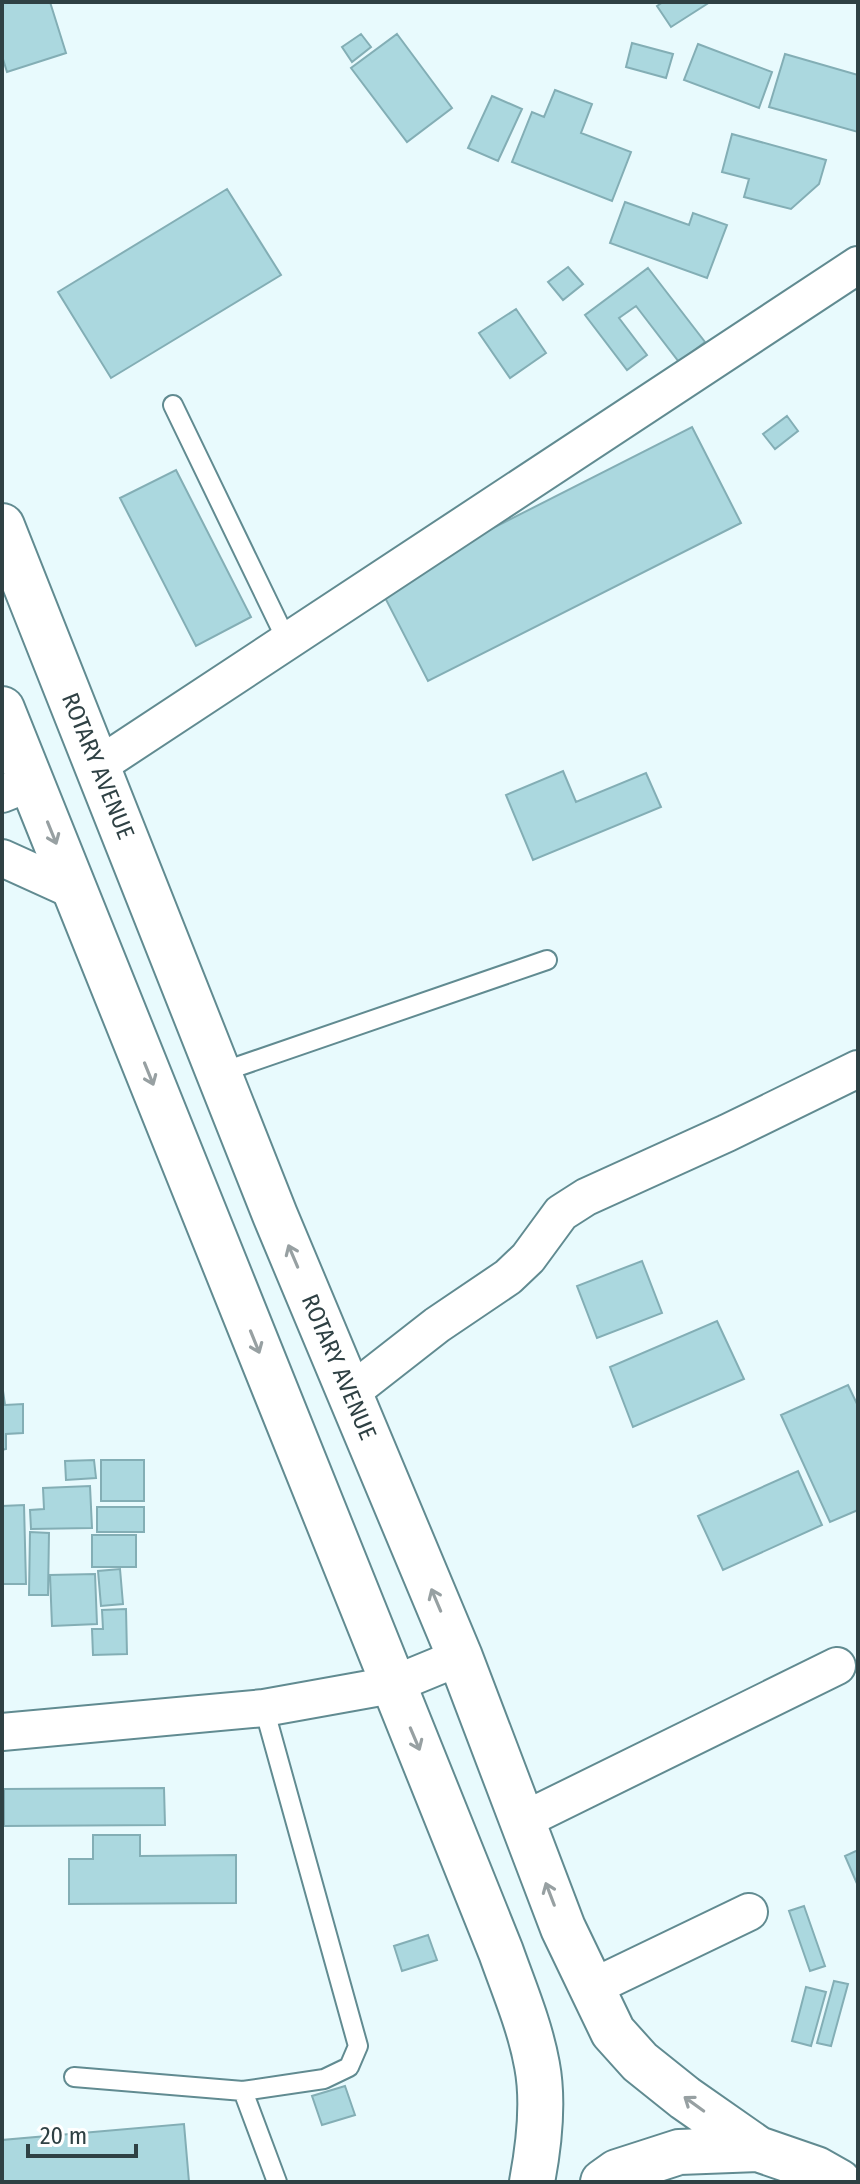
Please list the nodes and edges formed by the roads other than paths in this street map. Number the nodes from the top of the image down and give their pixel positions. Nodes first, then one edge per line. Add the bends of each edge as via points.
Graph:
1 (858, 265) edge
2 (173, 405) dead end
3 (2, 526) edge
4 (287, 641) junction
5 (2, 709) edge
6 (98, 766) junction
7 (17, 788) edge
8 (2, 858) edge
9 (75, 891) junction
10 (547, 960) dead end
11 (858, 1069) edge
12 (219, 1073) junction
13 (350, 1393) junction
14 (460, 1657) junction
15 (837, 1666) dead end
16 (392, 1685) junction
17 (264, 1708) junction
18 (2, 1732) edge
19 (522, 1821) junction
20 (749, 1912) dead end
21 (591, 1988) junction
22 (74, 2077) dead end
23 (243, 2091) junction
24 (758, 2149) junction
25 (277, 2182) edge
26 (532, 2182) edge
27 (603, 2182) edge
28 (839, 2182) edge

1 - 4 street
2 - 4 lane
3 - 6 main road, ROTARY AVENUE
4 - 6 street
5 - 7 main road
6 - 12 main road, ROTARY AVENUE
7 -> 9 main road
8 - 9 street
9 -> 16 main road
10 - 12 lane
11 - 13 street via 586,1197 561,1213 508,1277
13 -> 12 main road, ROTARY AVENUE
14 -> 13 main road, ROTARY AVENUE
14 - 16 street
14 - 19 main road, ROTARY AVENUE
15 - 19 street
16 - 17 street
16 -> 26 main road via 527,2027 540,2105
17 - 18 street
17 - 23 lane via 358,2046 349,2067 324,2079
21 -> 19 main road, ROTARY AVENUE
20 - 21 street
24 -> 21 main road, ROTARY AVENUE via 640,2062 613,2032
22 - 23 lane
23 - 25 lane
24 - 27 main road via 679,2152 617,2172
24 - 28 main road

